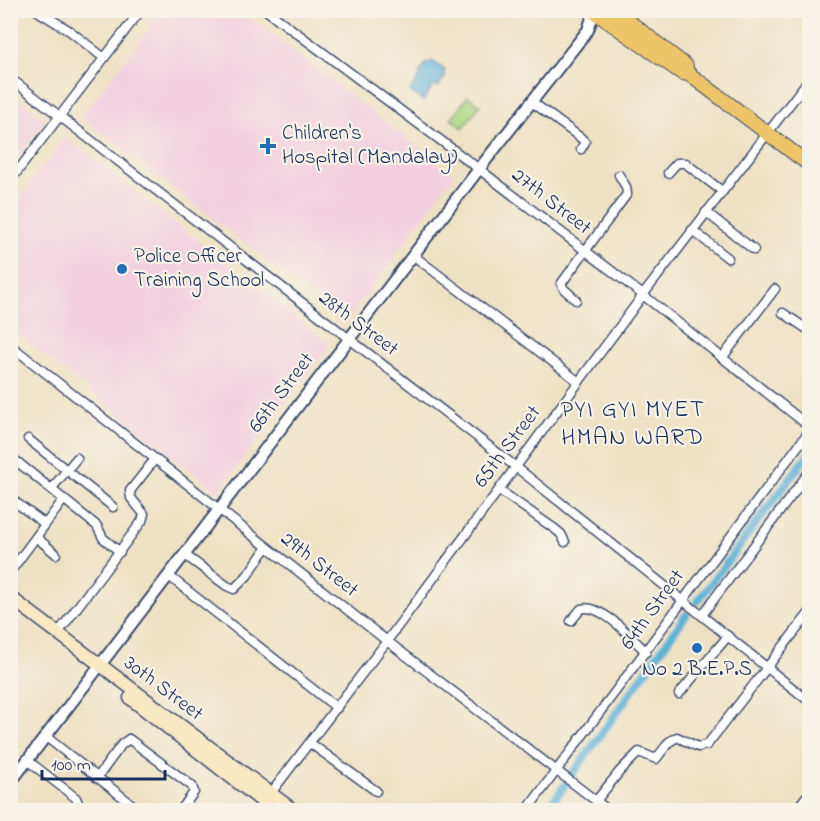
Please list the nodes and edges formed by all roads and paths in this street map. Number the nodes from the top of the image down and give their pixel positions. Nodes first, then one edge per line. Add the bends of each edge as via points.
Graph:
1 (36, 10) edge
2 (141, 10) edge
3 (266, 10) edge
4 (594, 11) edge
5 (612, 13) edge
6 (588, 30) junction
7 (104, 58) junction
8 (10, 78) edge
9 (810, 78) edge
10 (532, 102) junction
11 (60, 116) junction
12 (766, 132) junction
13 (581, 149) dead end
14 (810, 165) edge
15 (479, 169) junction
16 (668, 173) dead end
17 (619, 175) dead end
18 (10, 181) edge
19 (722, 191) junction
20 (706, 212) junction
21 (692, 230) junction
22 (585, 250) junction
23 (754, 250) dead end
24 (414, 256) junction
25 (728, 258) dead end
26 (775, 289) dead end
27 (643, 295) junction
28 (576, 300) dead end
29 (783, 313) dead end
30 (810, 332) edge
31 (349, 340) junction
32 (10, 345) edge
33 (722, 358) junction
34 (579, 382) junction
35 (810, 429) edge
36 (28, 439) dead end
37 (10, 456) edge
38 (77, 458) dead end
39 (155, 459) junction
40 (516, 467) junction
41 (67, 470) junction
42 (810, 471) edge
43 (52, 488) junction
44 (499, 490) junction
45 (64, 499) junction
46 (15, 502) dead end
47 (113, 507) dead end
48 (220, 510) junction
49 (45, 524) junction
50 (36, 537) junction
51 (565, 542) dead end
52 (267, 547) junction
53 (120, 552) junction
54 (56, 554) dead end
55 (185, 555) junction
56 (10, 572) edge
57 (169, 576) junction
58 (10, 597) edge
59 (10, 604) edge
60 (692, 607) junction
61 (810, 612) edge
62 (571, 621) dead end
63 (58, 633) junction
64 (728, 636) junction
65 (387, 641) junction
66 (646, 652) junction
67 (98, 668) junction
68 (768, 668) junction
69 (679, 694) dead end
70 (810, 702) edge
71 (337, 708) junction
72 (45, 736) junction
73 (310, 743) junction
74 (27, 760) junction
75 (555, 771) junction
76 (97, 778) junction
77 (10, 783) edge
78 (376, 791) dead end
79 (810, 792) edge
80 (596, 801) junction
81 (267, 805) edge
82 (80, 807) dead end
83 (139, 810) edge
84 (181, 810) edge
85 (293, 810) edge
86 (527, 810) edge
87 (609, 810) edge
88 (796, 810) edge

1 - 7 street
2 - 7 street
3 - 15 street, 27th Street
4 - 5 main road
4 - 6 street, 66th Street
5 - 6 street, 66th Street
5 - 12 main road via 687,66 688,74
6 - 10 street, 66th Street
7 - 11 street
8 - 11 street, 28th Street
9 - 12 street, 65th Street
10 - 13 street via 581,138 585,142
10 - 15 street, 66th Street
11 - 18 street
11 - 31 street, 28th Street
12 - 14 main road
12 - 19 street, 65th Street
15 - 22 street, 27th Street
15 - 24 street, 66th Street
16 - 19 street via 677,163 685,163
17 - 22 street via 627,194
19 - 20 street, 65th Street
20 - 21 street, 65th Street
20 - 23 street
21 - 25 street
21 - 27 street, 65th Street
22 - 27 street, 27th Street
22 - 28 street via 561,284
24 - 31 street, 66th Street
24 - 34 street
26 - 33 street
27 - 33 street, 27th Street
27 - 34 street, 65th Street
29 - 30 street
31 - 40 street, 28th Street
31 - 48 street, 66th Street
32 - 39 street, 29th Street
33 - 35 street, 27th Street
34 - 40 street, 65th Street
35 - 60 street, 64th Street
36 - 41 street
37 - 43 street
38 - 41 street
39 - 48 street, 29th Street
39 - 53 street via 130,490 131,498 144,514
40 - 44 street, 65th Street
40 - 60 street, 28th Street
41 - 43 street
41 - 47 street
42 - 60 street
43 - 45 street
44 - 51 street via 555,529
44 - 65 street, 65th Street
45 - 49 street
45 - 53 street via 97,526 103,538
46 - 49 street
48 - 52 street, 29th Street
48 - 55 street, 66th Street
49 - 50 street
50 - 54 street
50 - 56 street
52 - 55 street via 234,589
52 - 65 street, 29th Street
53 - 63 street
55 - 57 street, 66th Street
57 - 67 street, 66th Street
57 - 71 street
58 - 63 main road, 30th Street
59 - 67 main road, 30th Street
60 - 64 street, 28th Street
60 - 66 street, 64th Street
61 - 68 street
62 - 66 street via 581,609 591,608 620,627
63 - 67 main road, 30th Street
64 - 68 street, 28th Street
64 - 69 street
65 - 71 street, 65th Street
65 - 75 street, 29th Street
66 - 75 street, 64th Street
67 - 72 street, 66th Street
67 - 81 main road, 30th Street
68 - 70 street, 28th Street
68 - 80 street via 706,745 698,747 677,737 656,759 639,752
71 - 73 street, 65th Street
72 - 74 street, 66th Street
72 - 76 street
73 - 78 street
73 - 81 street, 65th Street
74 - 77 street, 66th Street
74 - 82 street via 76,798
75 - 80 street, 29th Street
75 - 86 street, 64th Street
76 - 83 street
76 - 84 street via 129,739 194,789
79 - 88 street
80 - 87 street, 29th Street
81 - 85 main road, 30th Street

